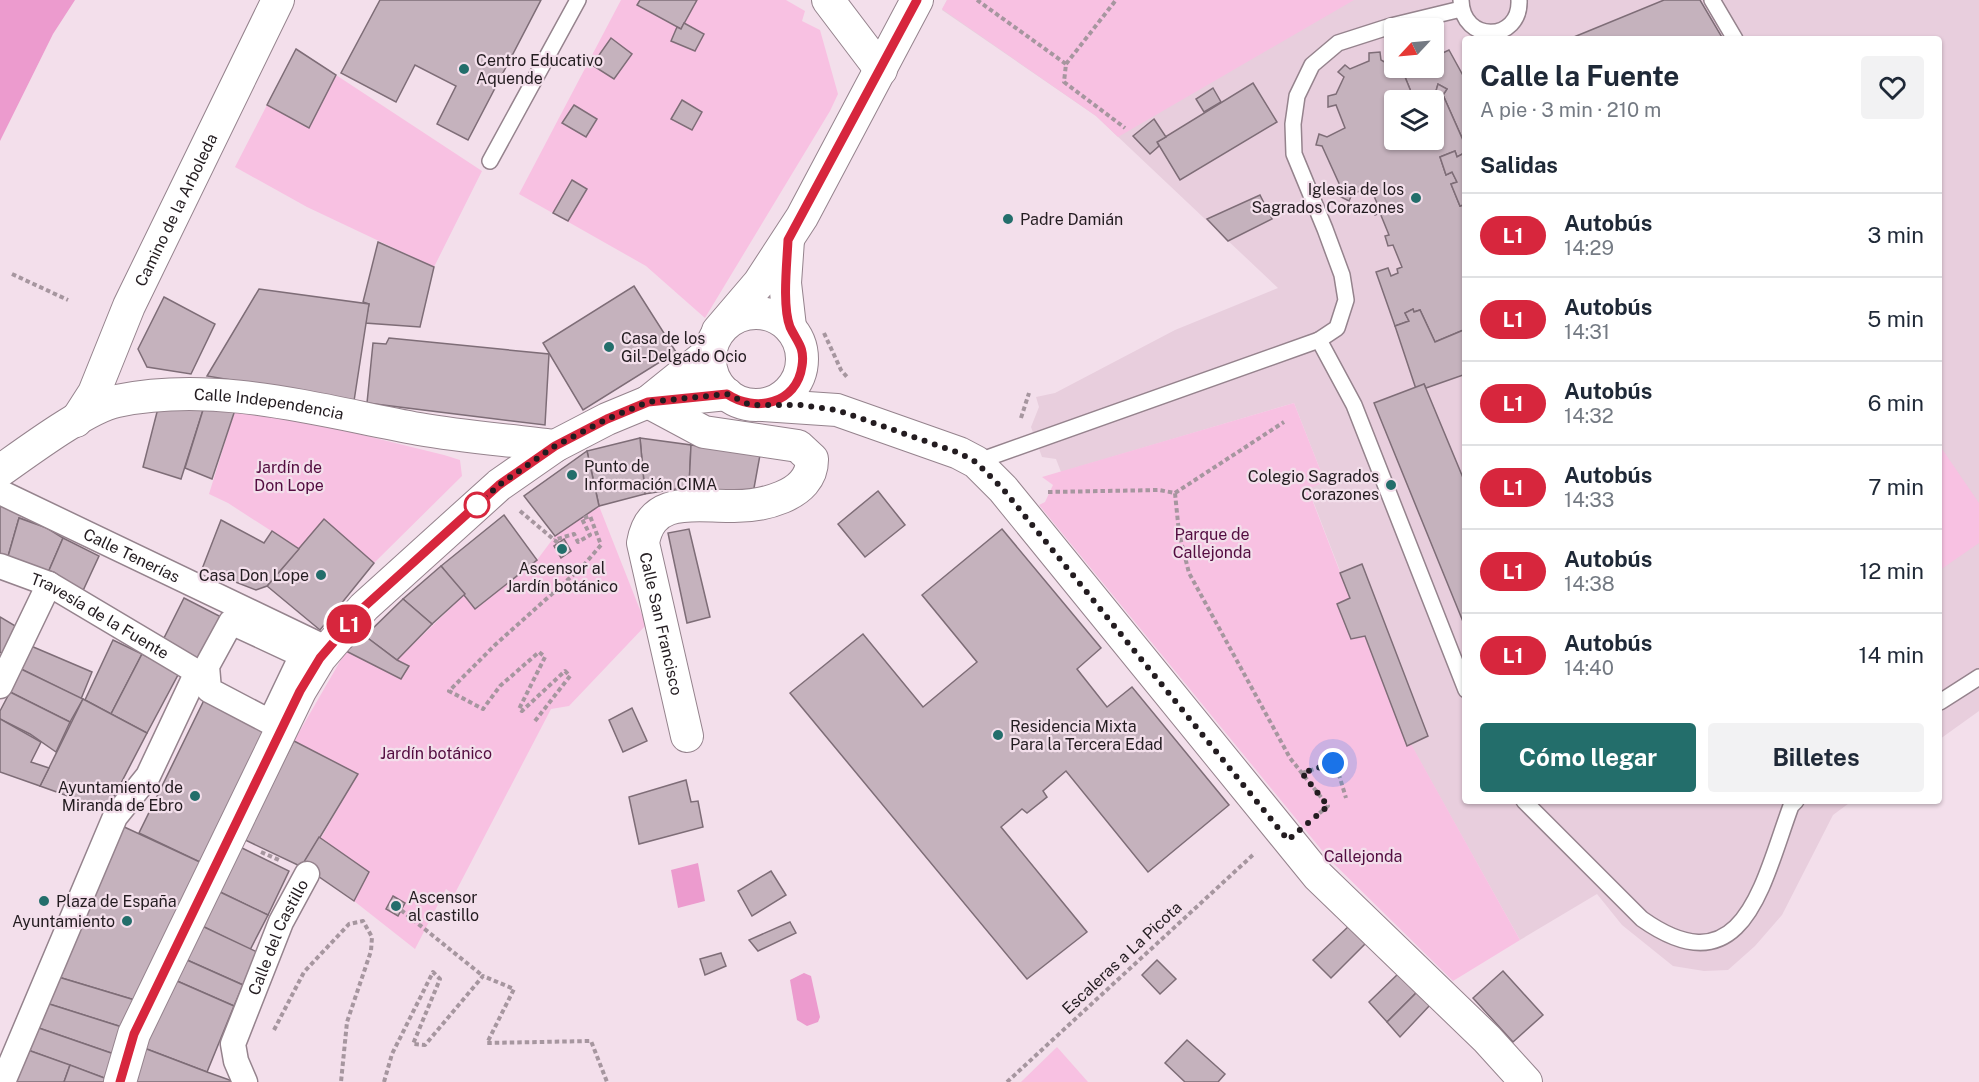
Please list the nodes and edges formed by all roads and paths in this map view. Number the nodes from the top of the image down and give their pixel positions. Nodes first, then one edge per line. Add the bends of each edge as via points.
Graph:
1 (278, 0) edge
2 (578, 0) edge
3 (828, 0) edge
4 (917, 0) edge
5 (977, 0) edge
6 (1116, 0) edge
7 (1519, 0) edge
8 (1712, 0) edge
9 (1461, 4) edge
10 (1734, 36) edge
11 (1066, 64) junction
12 (881, 70) junction
13 (1125, 128) dead end
14 (490, 161) dead end
15 (788, 240) junction
16 (12, 274) dead end
17 (68, 300) dead end
18 (822, 327) dead end
19 (796, 340) junction
20 (1319, 340) junction
21 (714, 342) junction
22 (853, 384) dead end
23 (1029, 393) dead end
24 (727, 394) junction
25 (648, 402) junction
26 (763, 405) junction
27 (837, 410) junction
28 (76, 421) junction
29 (1020, 421) dead end
30 (1284, 422) dead end
31 (482, 436) junction
32 (555, 446) junction
33 (976, 462) junction
34 (0, 471) edge
35 (499, 485) junction
36 (0, 492) edge
37 (1040, 494) dead end
38 (1175, 494) junction
39 (0, 566) edge
40 (49, 584) junction
41 (315, 658) junction
42 (202, 675) junction
43 (1979, 677) edge
44 (1462, 680) edge
45 (0, 686) edge
46 (1942, 701) edge
47 (535, 721) dead end
48 (687, 736) dead end
49 (1302, 773) junction
50 (1346, 798) dead end
51 (1527, 804) edge
52 (1795, 804) edge
53 (231, 837) junction
54 (1288, 840) junction
55 (1254, 854) dead end
56 (307, 874) joint
57 (401, 910) dead end
58 (483, 975) junction
59 (270, 1040) dead end
60 (3, 1082) edge
61 (120, 1082) edge
62 (245, 1082) edge
63 (341, 1082) edge
64 (384, 1082) edge
65 (607, 1082) edge
66 (1006, 1082) edge
67 (1527, 1082) edge

1 - 28 street, Camino de la Arboleda via 129,306 94,393
2 - 14 lane
3 - 12 street
4 - 12 street
5 - 11 path
6 - 11 path
7 - 9 lane via 1516,19 1509,26 1486,33 1467,21
8 - 10 lane
9 - 20 lane via 1338,43 1311,65 1297,96 1294,154 1329,238 1346,300 1337,328
11 - 13 path via 1064,82
12 - 15 street
15 - 19 street via 785,283
15 - 21 street
16 - 17 path
18 - 22 path via 841,370
19 - 21 street via 767,313 753,312 728,322
19 - 26 street via 798,381 777,401
19 - 27 street
20 - 33 lane
20 - 44 lane via 1354,405
21 - 24 street via 711,368
21 - 25 street
23 - 29 path
24 - 25 street
24 - 26 street via 738,401
25 - 32 street
25 - 48 street, Calle San Francisco via 704,432 798,446 812,459 809,477 789,494 754,504 683,505 655,516 645,530 644,543
26 - 27 street
27 - 33 street
28 - 31 street, Calle Independencia via 115,401 210,394
28 - 34 street, Calle Independencia
30 - 38 path
31 - 32 street, Calle Independencia
31 - 35 street via 502,450 507,466
32 - 35 street
33 - 54 street via 1003,489
35 - 41 street via 364,607
35 - 47 path via 514,505 556,542 574,534 578,542 590,535 582,519 590,516 601,545 449,691 483,709 500,686 538,652 545,657 519,709 522,711 565,671 570,676
36 - 41 street, Calle Tenerías
37 - 38 path via 1159,490
38 - 49 path via 1189,573 1290,758
39 - 40 street, Travesía de la Fuente
40 - 42 street, Travesía de la Fuente
40 - 45 street
41 - 42 street via 231,622
41 - 42 street, Travesía de la Fuente via 270,722 209,690
41 - 53 street
42 - 60 street via 148,776 115,817
43 - 46 lane
49 - 50 path via 1333,763
49 - 54 path via 1328,806
51 - 52 lane via 1642,919 1663,934 1693,945 1716,940 1744,920
53 - 56 path, Calle del Castillo
53 - 61 street via 134,1034
54 - 67 street via 1318,876
55 - 66 path, Escaleras a La Picota
56 - 62 street, Calle del Castillo via 281,922 234,1044
57 - 58 path
58 - 64 path via 425,1045 413,1044 440,979 433,972 392,1054
58 - 65 path via 514,989 487,1043 591,1041
59 - 63 path via 304,972 349,924 363,921 372,937 371,951 347,1022

